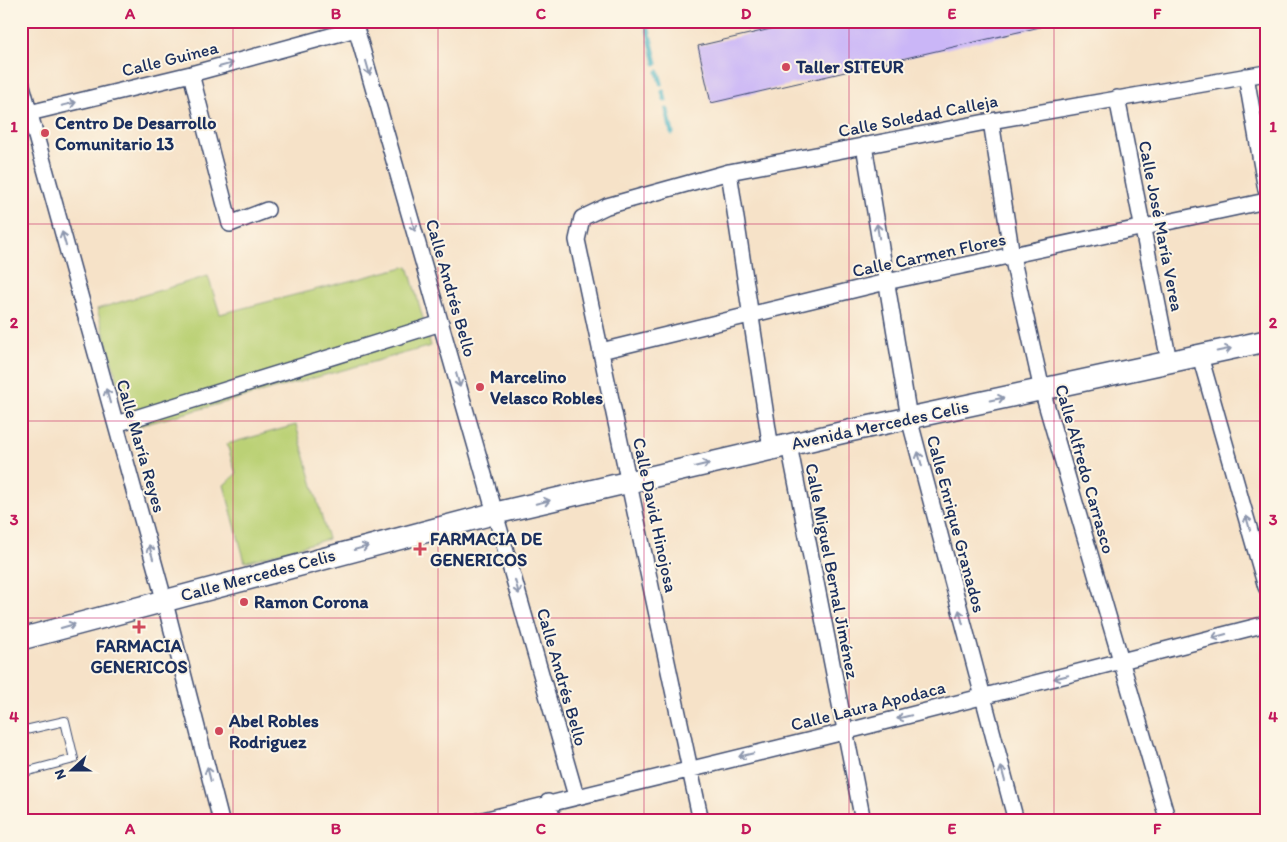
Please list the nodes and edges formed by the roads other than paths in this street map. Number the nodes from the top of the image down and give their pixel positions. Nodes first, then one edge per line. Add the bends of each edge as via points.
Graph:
1 (355, 25) edge
2 (1266, 73) edge
3 (191, 74) junction
4 (1246, 76) junction
5 (21, 82) edge
6 (1117, 98) junction
7 (25, 114) edge
8 (991, 121) junction
9 (864, 145) junction
10 (728, 172) junction
11 (1266, 190) edge
12 (1266, 201) edge
13 (267, 210) dead end
14 (582, 218) joint
15 (1142, 228) junction
16 (1012, 256) junction
17 (886, 282) junction
18 (750, 314) junction
19 (441, 323) junction
20 (1266, 341) edge
21 (601, 351) junction
22 (1200, 356) junction
23 (1169, 362) junction
24 (1042, 390) junction
25 (909, 418) junction
26 (116, 424) junction
27 (780, 447) junction
28 (629, 482) junction
29 (496, 513) junction
30 (1266, 587) edge
31 (164, 599) junction
32 (1266, 624) edge
33 (21, 639) edge
34 (1121, 662) junction
35 (982, 697) junction
36 (21, 731) edge
37 (844, 732) junction
38 (690, 769) junction
39 (21, 773) edge
40 (576, 796) junction
41 (548, 802) junction
42 (221, 821) edge
43 (478, 821) edge
44 (553, 821) edge
45 (701, 821) edge
46 (863, 821) edge
47 (1016, 821) edge
48 (1168, 821) edge

3 -> 1 street, Calle Guinea
1 -> 19 street, Calle Andrés Bello
2 - 4 street, Calle Soledad Calleja
7 -> 3 street, Calle Guinea
3 - 13 street via 230,224
4 - 6 street, Calle Soledad Calleja
4 - 11 street
5 - 7 street, Calle María Reyes
6 - 8 street, Calle Soledad Calleja
6 - 15 street, Calle José María Verea
26 -> 7 street, Calle María Reyes
8 - 9 street, Calle Soledad Calleja
8 - 16 street, Calle Alfredo Carrasco
9 - 10 street, Calle Soledad Calleja
17 -> 9 street, Calle Enrique Granados
10 - 14 street, Calle Soledad Calleja via 606,206
10 - 18 street, Calle Miguel Bernal Jiménez
12 - 15 street, Calle Carmen Flores
14 - 21 street, Calle David Hinojosa via 577,240
15 - 16 street, Calle Carmen Flores
15 - 23 street, Calle José María Verea
16 - 17 street, Calle Carmen Flores
16 - 24 street, Calle Alfredo Carrasco
17 - 18 street, Calle Carmen Flores
17 - 25 street, Calle Enrique Granados
18 - 21 street, Calle Carmen Flores
18 - 27 street, Calle Miguel Bernal Jiménez
19 - 26 street
19 -> 29 street, Calle Andrés Bello
22 -> 20 main road, Avenida Mercedes Celis
21 - 28 street, Calle David Hinojosa
22 - 23 main road, Avenida Mercedes Celis
30 -> 22 street
23 - 24 main road, Avenida Mercedes Celis
25 -> 24 main road, Avenida Mercedes Celis
24 - 34 street, Calle Alfredo Carrasco
25 - 27 main road, Avenida Mercedes Celis
35 -> 25 street, Calle Enrique Granados
31 -> 26 street, Calle María Reyes
28 -> 27 main road, Avenida Mercedes Celis
27 - 37 street, Calle Miguel Bernal Jiménez
29 -> 28 main road, Avenida Mercedes Celis
28 - 38 street, Calle David Hinojosa
31 -> 29 main road, Calle Mercedes Celis
29 -> 40 street, Calle Andrés Bello
33 -> 31 main road, Calle Mercedes Celis
42 -> 31 street, Calle María Reyes
32 -> 34 street, Calle Laura Apodaca
34 -> 35 street, Calle Laura Apodaca
34 - 48 street, Calle Alfredo Carrasco
35 -> 37 street, Calle Laura Apodaca
47 -> 35 street, Calle Enrique Granados
36 - 39 lane via 65,721 74,759
37 -> 38 street, Calle Laura Apodaca
37 - 46 street, Calle Miguel Bernal Jiménez
38 - 40 street, Calle Laura Apodaca
38 - 45 street, Calle David Hinojosa
40 - 41 street, Calle Laura Apodaca
41 - 43 street, Calle Laura Apodaca
41 - 44 street

